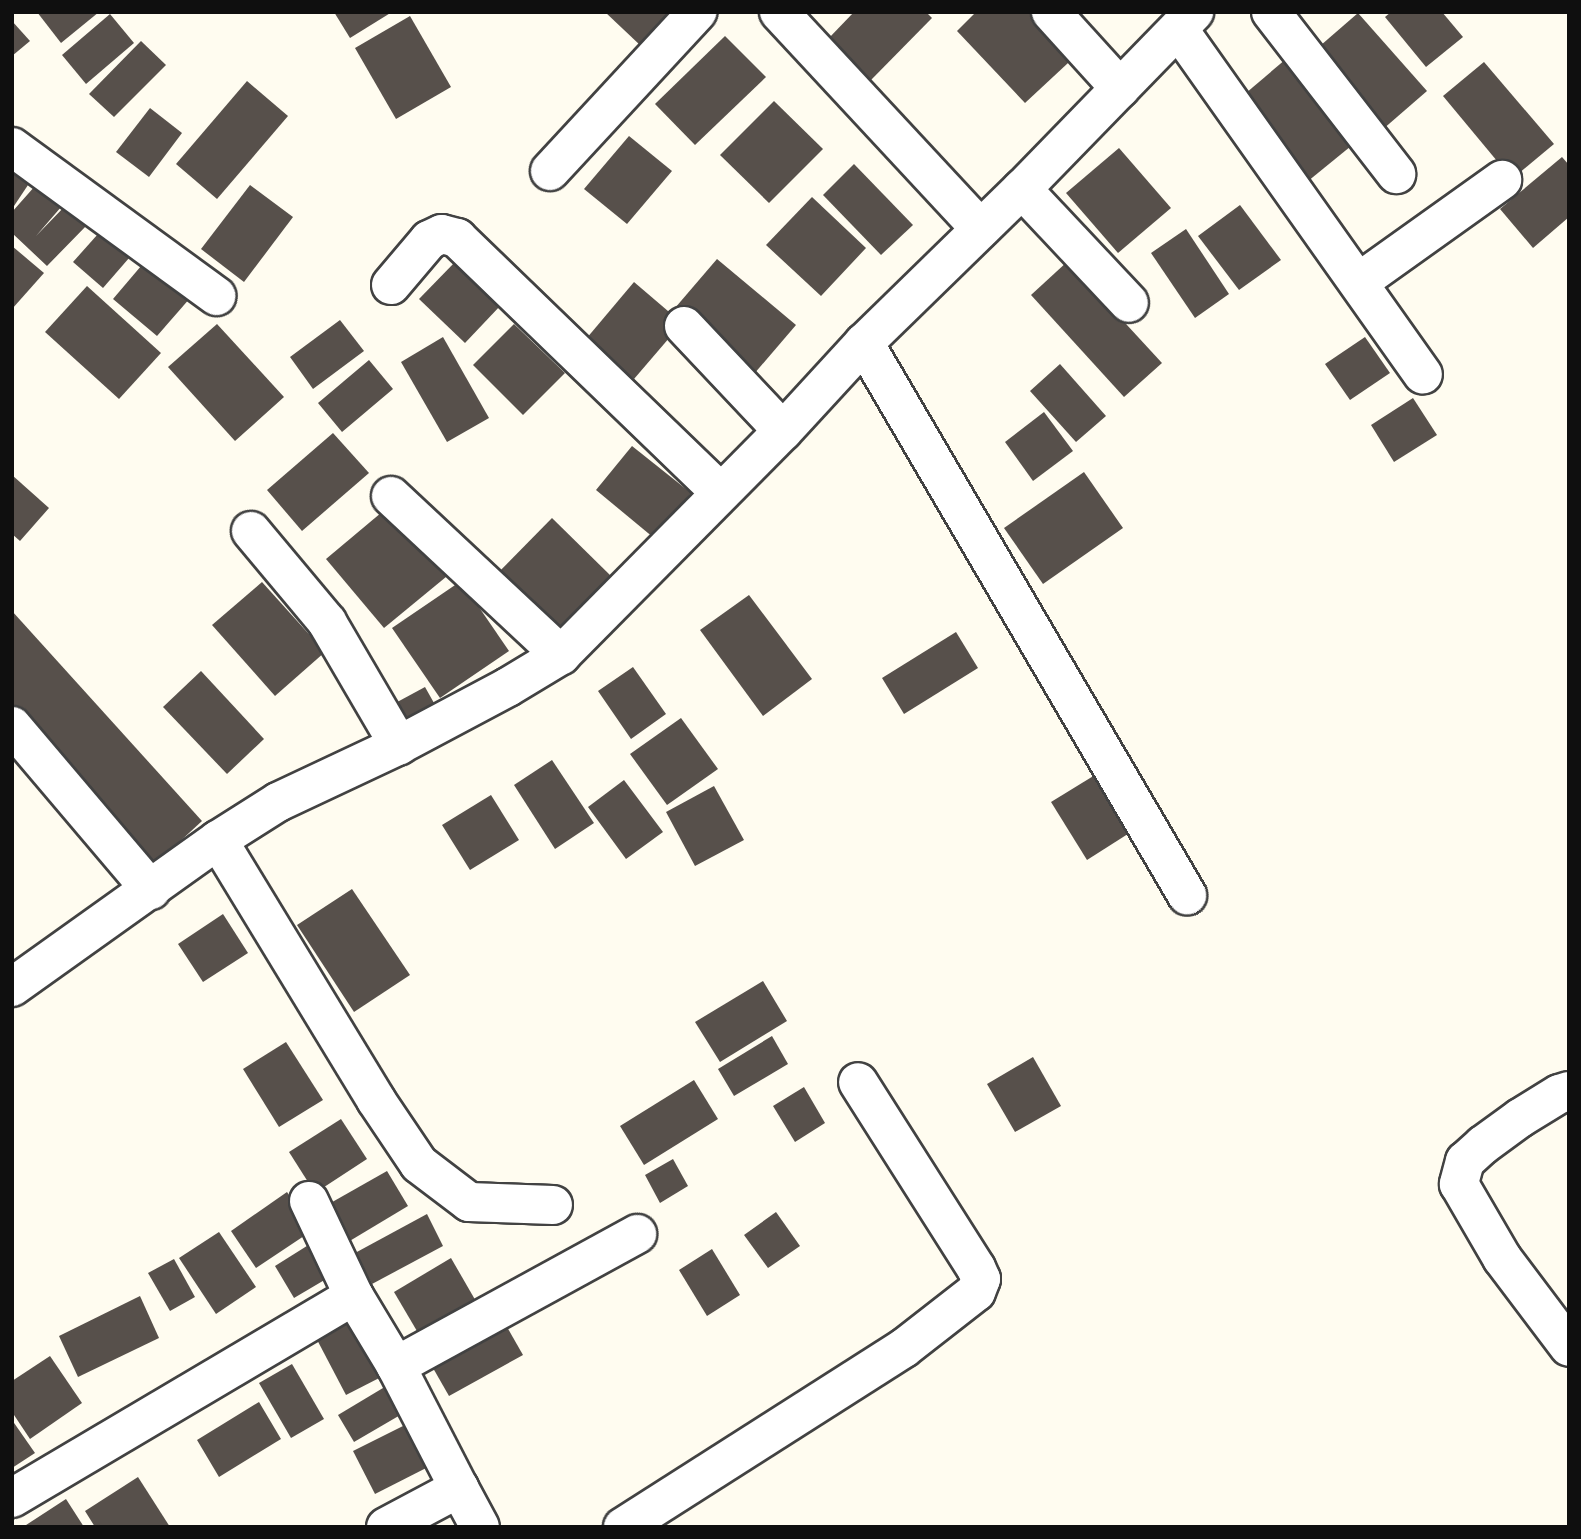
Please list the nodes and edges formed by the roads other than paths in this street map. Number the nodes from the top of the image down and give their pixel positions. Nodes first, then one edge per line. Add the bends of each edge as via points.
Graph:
1 (697, 12) edge
2 (779, 12) edge
3 (1051, 12) edge
4 (1271, 12) edge
5 (1186, 21) edge
6 (1119, 88) junction
7 (12, 147) edge
8 (550, 171) dead end
9 (1396, 174) dead end
10 (1502, 180) dead end
11 (1023, 189) junction
12 (981, 229) junction
13 (1359, 282) junction
14 (391, 285) dead end
15 (216, 296) dead end
16 (1129, 303) dead end
17 (684, 326) dead end
18 (864, 343) junction
19 (1423, 374) dead end
20 (783, 431) junction
21 (720, 492) junction
22 (391, 496) dead end
23 (251, 531) dead end
24 (561, 654) junction
25 (12, 726) edge
26 (399, 745) junction
27 (218, 840) junction
28 (151, 890) junction
29 (1187, 895) dead end
30 (12, 987) edge
31 (858, 1082) dead end
32 (1569, 1091) edge
33 (309, 1201) dead end
34 (553, 1205) dead end
35 (636, 1234) dead end
36 (354, 1296) junction
37 (1569, 1347) edge
38 (396, 1366) junction
39 (459, 1488) junction
40 (12, 1498) edge
41 (386, 1527) edge
42 (480, 1527) edge
43 (624, 1527) edge

1 - 8 street
2 - 12 street
3 - 6 street
4 - 9 street
5 - 6 street
5 - 13 street
6 - 11 street
7 - 15 street
10 - 13 street
11 - 12 street
11 - 16 street
12 - 18 street
13 - 19 street
14 - 21 street via 429,240 442,234 457,237
17 - 20 street
18 - 20 street
18 - 29 street
20 - 21 street
21 - 24 street
22 - 24 street
23 - 26 street via 327,622
24 - 26 street
25 - 28 street
26 - 27 street via 278,802
27 - 28 street
27 - 34 street via 419,1164 469,1202
28 - 30 street
31 - 43 street via 976,1269 981,1279 976,1292 904,1348
32 - 37 street via 1483,1145 1465,1161 1459,1184 1502,1258
33 - 36 street
35 - 38 street
36 - 38 street
36 - 40 street
38 - 39 street
39 - 41 street
39 - 42 street

